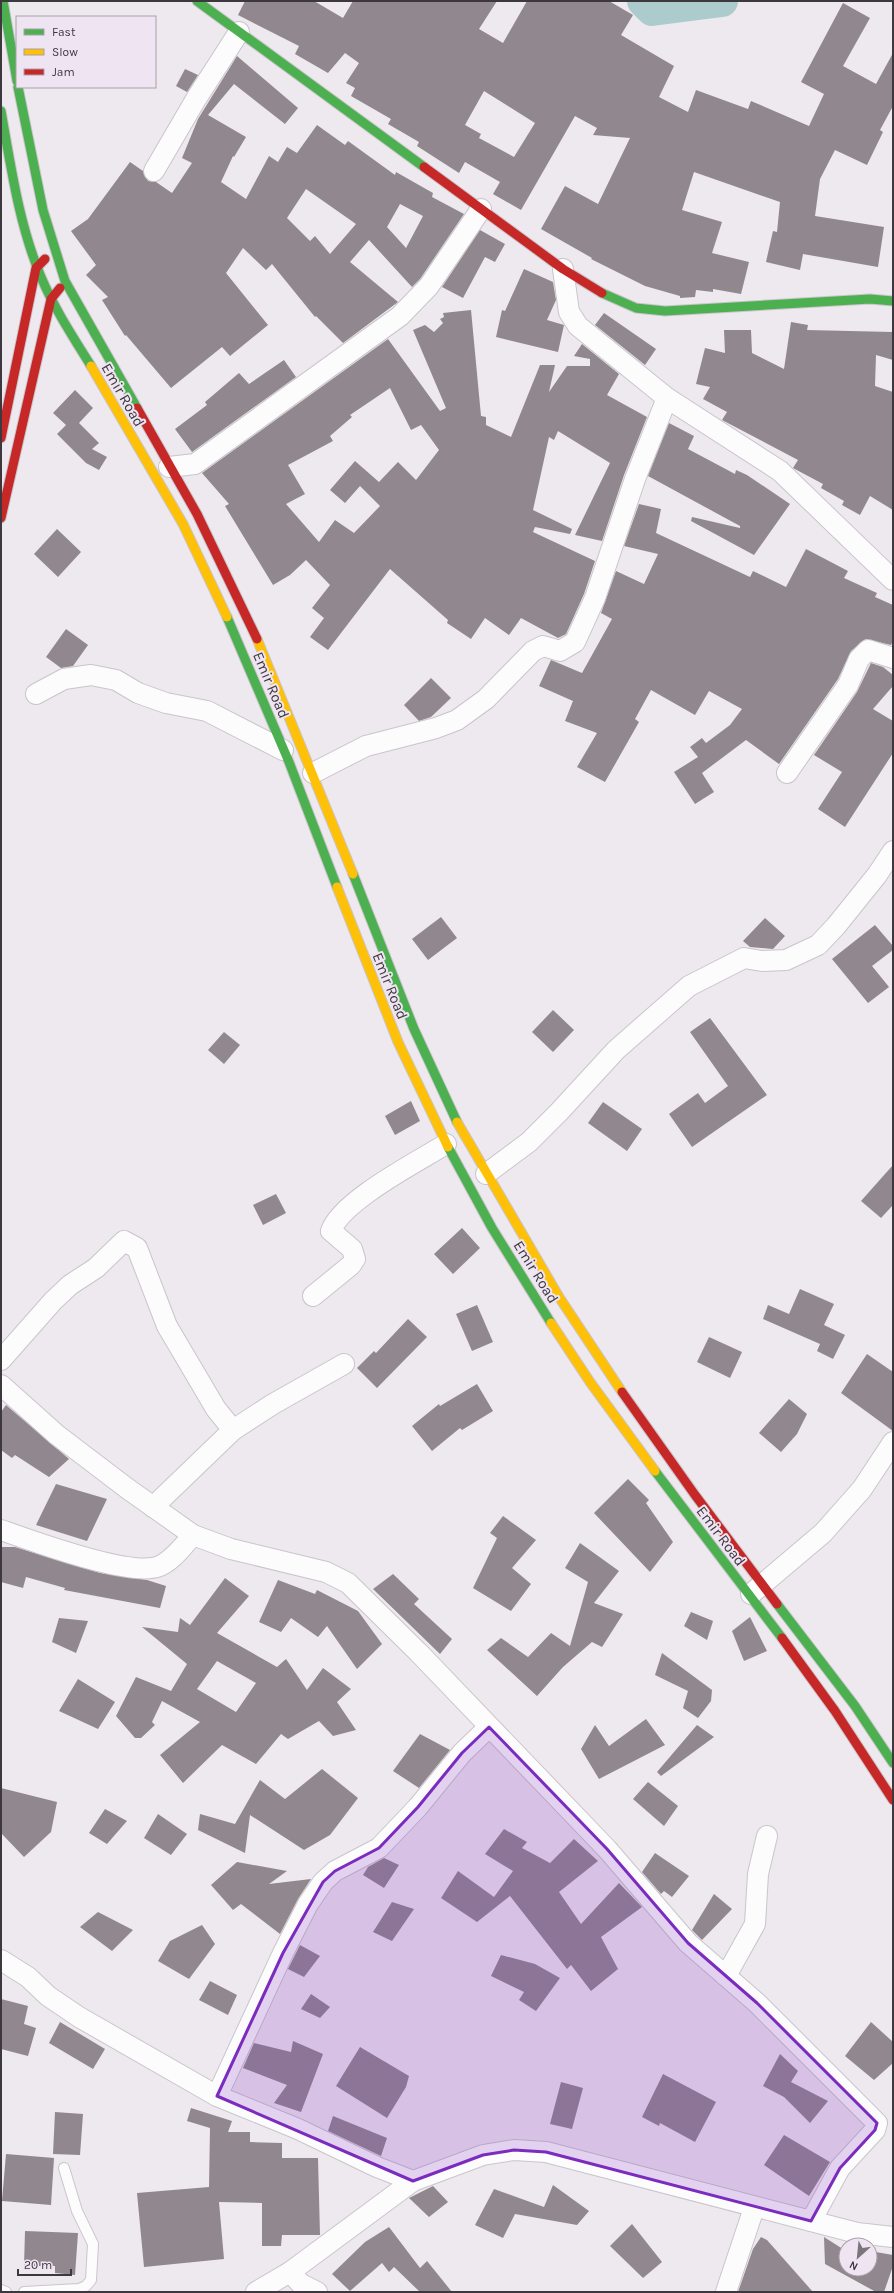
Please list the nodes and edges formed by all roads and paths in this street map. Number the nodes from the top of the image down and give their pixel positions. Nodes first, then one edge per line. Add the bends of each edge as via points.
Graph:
1 (3, 1) edge
2 (197, 1) edge
3 (239, 32) junction
4 (16, 74) edge
5 (18, 88) edge
6 (1, 111) edge
7 (154, 171) dead end
8 (481, 209) junction
9 (54, 250) junction
10 (36, 268) junction
11 (563, 269) junction
12 (65, 281) junction
13 (51, 299) junction
14 (893, 301) edge
15 (667, 398) junction
16 (1, 438) edge
17 (169, 467) junction
18 (1, 518) edge
19 (893, 580) edge
20 (893, 658) edge
21 (36, 694) dead end
22 (283, 750) junction
23 (313, 773) junction
24 (787, 773) dead end
25 (893, 851) edge
26 (446, 1144) junction
27 (486, 1174) junction
28 (313, 1296) dead end
29 (1, 1360) edge
30 (344, 1364) dead end
31 (1, 1385) edge
32 (233, 1430) junction
33 (893, 1442) edge
34 (153, 1507) junction
35 (1, 1530) edge
36 (194, 1535) junction
37 (756, 1590) junction
38 (489, 1727) junction
39 (893, 1763) edge
40 (893, 1800) edge
41 (767, 1836) dead end
42 (1, 1960) edge
43 (726, 1976) junction
44 (217, 2096) junction
45 (64, 2168) dead end
46 (413, 2180) junction
47 (754, 2208) junction
48 (811, 2221) junction
49 (893, 2236) edge
50 (290, 2272) junction
51 (1, 2290) edge
52 (6, 2292) edge
53 (24, 2292) edge
54 (46, 2292) edge
55 (256, 2292) edge
56 (317, 2292) edge
57 (726, 2292) edge

1 - 4 main road
2 - 3 main road
3 - 7 street
3 - 8 main road
5 - 9 main road, Emir Road
6 - 10 main road, Emir Road via 19,209
8 - 11 main road
8 - 17 street via 429,286 400,316 195,464
9 - 10 main road
9 - 12 main road, Emir Road
10 - 13 main road, Emir Road
10 - 16 main road
11 - 14 main road via 611,298 636,308 665,311 870,299
11 - 15 street via 569,312 578,326
12 - 13 main road
12 - 17 main road, Emir Road
13 - 18 main road
13 - 22 main road, Emir Road via 191,541 221,602
15 - 19 street via 780,471
15 - 23 street via 595,598 575,642 560,651 543,646 532,651 486,699 457,720 366,746
17 - 23 main road, Emir Road via 197,514 248,618
20 - 24 street via 868,650 859,659 848,685
21 - 22 street via 64,679 91,675 116,680 138,693 166,703 207,711
22 - 26 main road, Emir Road via 373,982
23 - 27 main road, Emir Road via 414,1029 457,1122
25 - 27 street via 877,875 818,945 786,960 762,961 744,958 689,986 616,1050 529,1142
26 - 28 street via 360,1199 334,1221 331,1231 352,1249 355,1259
26 - 37 main road, Emir Road via 513,1262 574,1359 640,1452
27 - 37 main road, Emir Road via 559,1297 695,1495
29 - 32 street via 53,1300 96,1268 124,1241 137,1248 167,1326 216,1409
30 - 32 street
31 - 34 street via 57,1435
32 - 34 street
33 - 37 street via 862,1489 823,1533
34 - 36 street
35 - 36 street via 38,1544 139,1569 158,1567
36 - 38 street via 231,1549 326,1572 348,1583
37 - 39 main road, Emir Road via 855,1706
37 - 40 main road, Emir Road
38 - 43 street via 607,1850 688,1943
38 - 44 street via 462,1753 418,1807 379,1848 335,1871 323,1882 308,1904 283,1953
41 - 43 street via 758,1874 755,1924
42 - 44 street via 28,1977 48,1996 79,2017
43 - 48 street via 877,2123 875,2130 840,2168
44 - 46 street via 298,2129 377,2167
45 - 54 lane via 76,2211 93,2244 91,2280 79,2289
46 - 47 street via 483,2155 514,2150 546,2152
46 - 50 street
47 - 48 street
47 - 57 street
48 - 49 street via 857,2233
50 - 55 street
50 - 56 street via 301,2284
51 - 52 lane
53 - 54 lane

